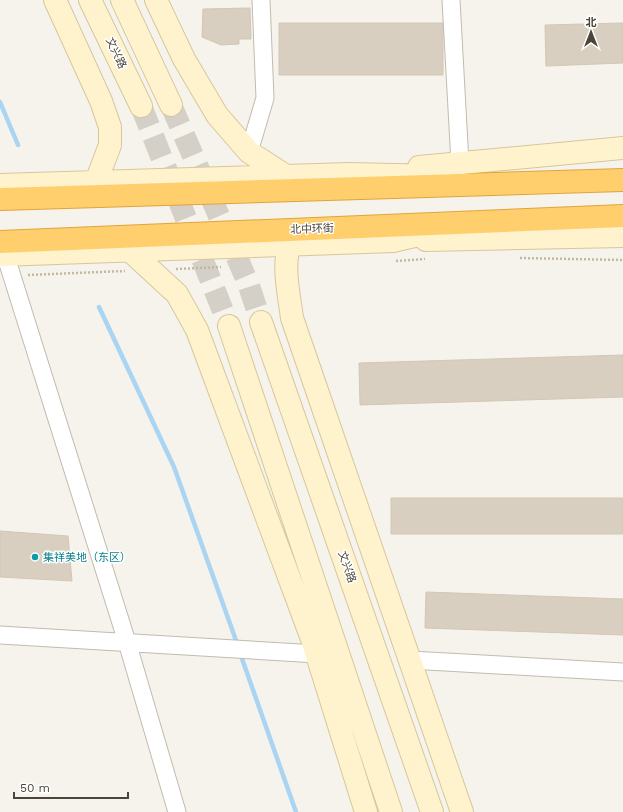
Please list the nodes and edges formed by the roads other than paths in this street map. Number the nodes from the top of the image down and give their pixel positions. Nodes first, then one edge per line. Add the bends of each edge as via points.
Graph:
1 (55, 0) edge
2 (90, 0) edge
3 (122, 0) edge
4 (156, 0) edge
5 (261, 0) edge
6 (451, 0) edge
7 (171, 104) tunnel mouth
8 (141, 106) tunnel mouth
9 (623, 148) edge
10 (249, 152) junction
11 (460, 163) junction
12 (349, 174) junction
13 (286, 176) junction
14 (623, 180) edge
15 (587, 181) junction
16 (96, 182) junction
17 (0, 185) edge
18 (0, 199) edge
19 (623, 216) edge
20 (478, 222) junction
21 (623, 236) edge
22 (290, 243) junction
23 (128, 249) junction
24 (2, 250) edge
25 (391, 251) junction
26 (261, 322) tunnel mouth
27 (229, 326) tunnel mouth
28 (0, 635) edge
29 (127, 642) junction
30 (317, 654) junction
31 (410, 660) junction
32 (623, 672) edge
33 (177, 812) edge
34 (366, 812) edge
35 (391, 812) edge
36 (432, 812) edge
37 (462, 812) edge

1 - 16 main road via 101,101 110,127 110,145
2 - 8 main road, 文兴路
3 - 7 main road
4 - 10 main road via 184,59 218,115
5 - 10 street via 265,98
6 - 11 street
9 - 11 main road
10 - 13 main road
11 - 12 main road
12 - 13 main road
12 - 15 main road
13 - 16 main road
14 - 15 highway
15 - 18 highway
16 - 17 main road
19 - 20 highway, 北中环街
20 - 24 highway, 北中环街
20 - 25 main road
21 - 25 main road
22 - 23 main road
22 - 25 main road
22 - 31 main road via 288,282 292,318
23 - 24 main road
23 - 30 main road via 177,294 197,330
24 - 29 street
26 - 36 main road, 文兴路
27 - 35 main road
28 - 29 street
29 - 30 street
29 - 33 street
30 - 34 main road
31 - 32 street
31 - 37 main road

